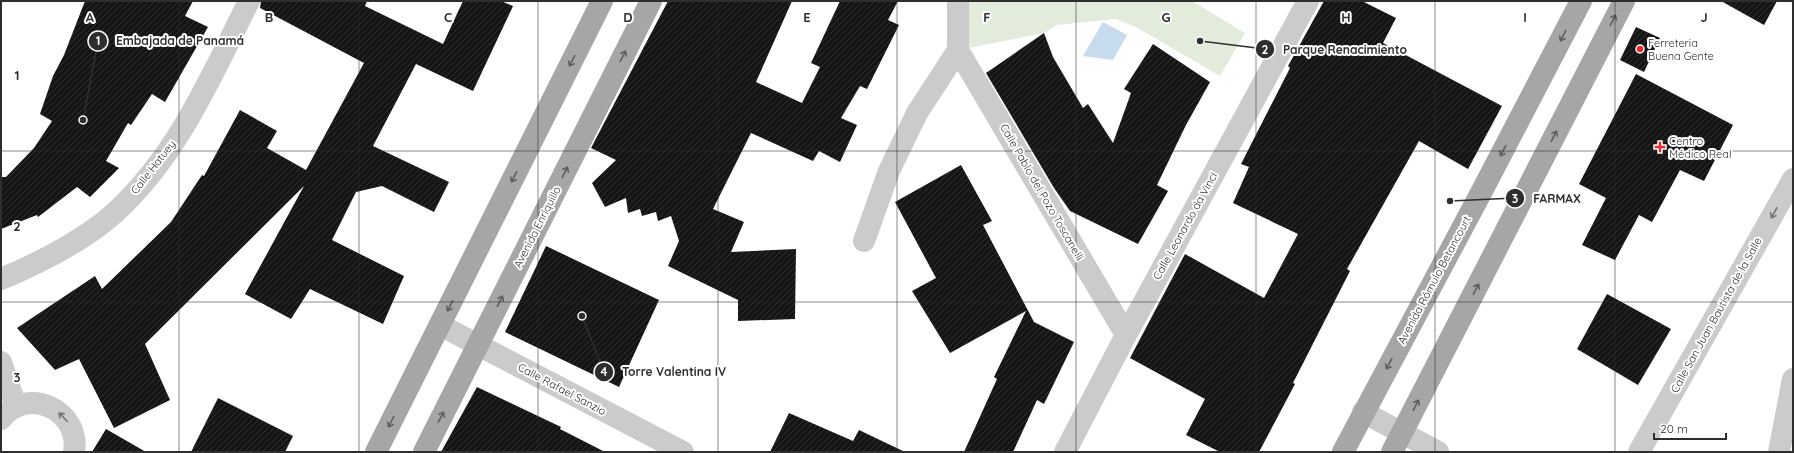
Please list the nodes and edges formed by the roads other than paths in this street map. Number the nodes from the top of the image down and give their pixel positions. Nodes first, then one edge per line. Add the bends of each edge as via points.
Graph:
1 (250, 1) edge
2 (602, 1) edge
3 (651, 1) edge
4 (958, 1) edge
5 (1308, 1) edge
6 (1581, 1) edge
7 (1624, 1) edge
8 (958, 50) junction
9 (1793, 179) edge
10 (864, 241) dead end
11 (1, 280) edge
12 (440, 325) junction
13 (1126, 335) junction
14 (478, 345) junction
15 (1, 362) edge
16 (1793, 379) edge
17 (1363, 412) junction
18 (9, 413) edge
19 (1402, 433) junction
20 (74, 452) edge
21 (376, 452) edge
22 (424, 452) edge
23 (683, 452) edge
24 (1065, 452) edge
25 (1343, 452) edge
26 (1392, 452) edge
27 (1438, 452) edge
28 (1639, 452) edge
29 (1779, 452) edge

1 - 11 street, Calle Hatuey via 188,120 137,190 104,222 63,250
2 -> 12 main road
14 -> 3 main road, Avenida Enriquillo
4 - 8 street
5 - 13 street, Calle Leonardo da Vinci
6 -> 17 main road, Avenida Rómulo Betancourt
19 -> 7 main road
8 - 10 street via 917,113 889,171
8 - 13 street, Calle Pablo del Pozo Toscanelli
9 -> 28 street, Calle San Juan Bautista de la Salle
12 - 14 street, Calle Rafael Sanzio
12 -> 21 main road
13 - 24 street, Calle Leonardo da Vinci
22 -> 14 main road, Avenida Enriquillo
14 - 23 street, Calle Rafael Sanzio
15 - 18 street
16 - 29 street
17 - 19 street
17 - 25 main road, Avenida Rómulo Betancourt
20 -> 18 street via 73,431 66,419 56,410 43,404 30,403
19 - 26 main road
19 - 27 street

